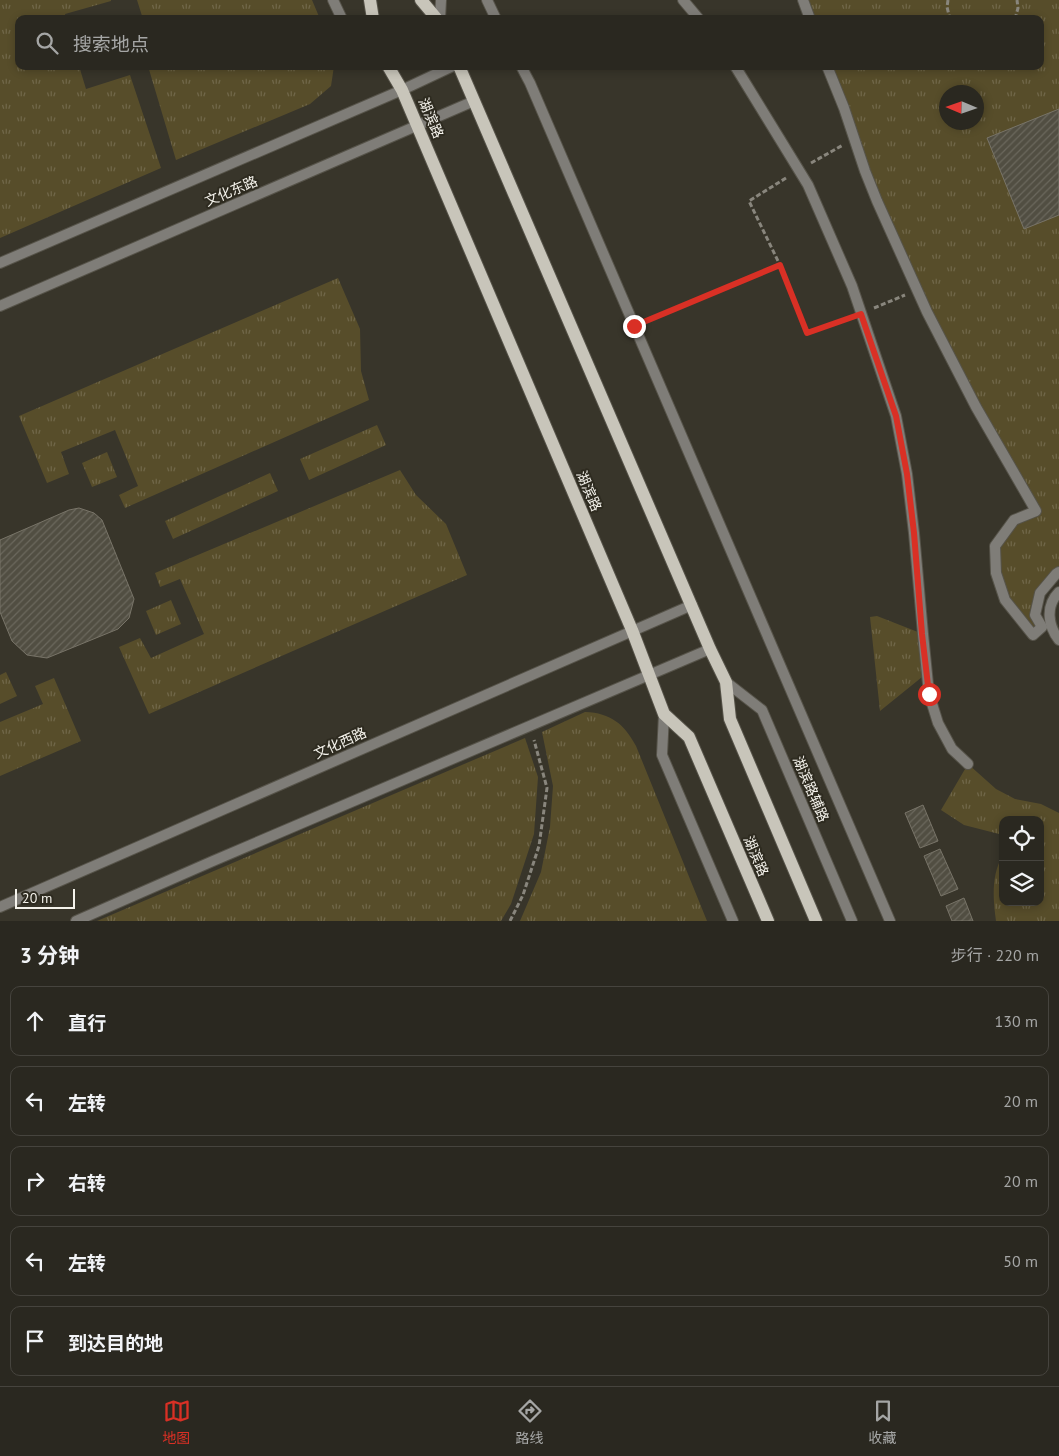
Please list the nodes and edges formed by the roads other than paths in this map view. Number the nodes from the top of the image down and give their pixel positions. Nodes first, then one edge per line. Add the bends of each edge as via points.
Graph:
1 (332, 0) edge
2 (370, 0) edge
3 (421, 0) edge
4 (441, 0) edge
5 (487, 0) edge
6 (682, 0) edge
7 (804, 0) edge
8 (340, 15) edge
9 (372, 15) edge
10 (435, 15) edge
11 (439, 15) edge
12 (494, 15) edge
13 (695, 15) edge
14 (809, 15) edge
15 (390, 70) edge
16 (444, 70) edge
17 (461, 70) edge
18 (523, 70) edge
19 (737, 70) edge
20 (829, 70) edge
21 (402, 90) junction
22 (474, 101) junction
23 (418, 125) junction
24 (0, 263) edge
25 (0, 306) edge
26 (1059, 572) edge
27 (1059, 592) edge
28 (692, 605) junction
29 (632, 630) junction
30 (1059, 640) edge
31 (710, 649) junction
32 (650, 675) junction
33 (726, 682) junction
34 (664, 714) junction
35 (968, 764) dead end
36 (0, 907) edge
37 (76, 921) edge
38 (733, 921) edge
39 (768, 921) edge
40 (816, 921) edge
41 (852, 921) edge
42 (890, 921) edge

1 - 8 street
2 - 9 main road
3 - 10 main road
4 - 11 street
5 - 12 street
6 - 13 street
7 - 14 street
15 - 21 main road, 湖滨路
16 - 21 street, 文化东路
17 - 22 main road
18 - 42 street
19 - 35 street via 808,185 852,286 896,416 907,474 929,694 952,749
20 - 26 street via 877,201 917,290 976,408 1036,512 1014,520 995,546 996,573 1005,600 1033,635 1042,627 1035,615 1040,593
21 - 23 main road, 湖滨路
21 - 24 street, 文化东路
22 - 23 street, 文化东路
22 - 28 main road
23 - 25 street, 文化东路
23 - 29 main road, 湖滨路
27 - 30 street via 1050,606 1049,617
28 - 29 street, 文化西路
28 - 31 main road
29 - 32 main road, 湖滨路
29 - 36 street, 文化西路
31 - 32 street
31 - 33 main road
32 - 34 main road, 湖滨路
32 - 37 street
33 - 40 main road via 730,719
33 - 41 street, 湖滨路辅路 via 762,710
34 - 38 street via 662,755
34 - 39 main road, 湖滨路 via 689,737

